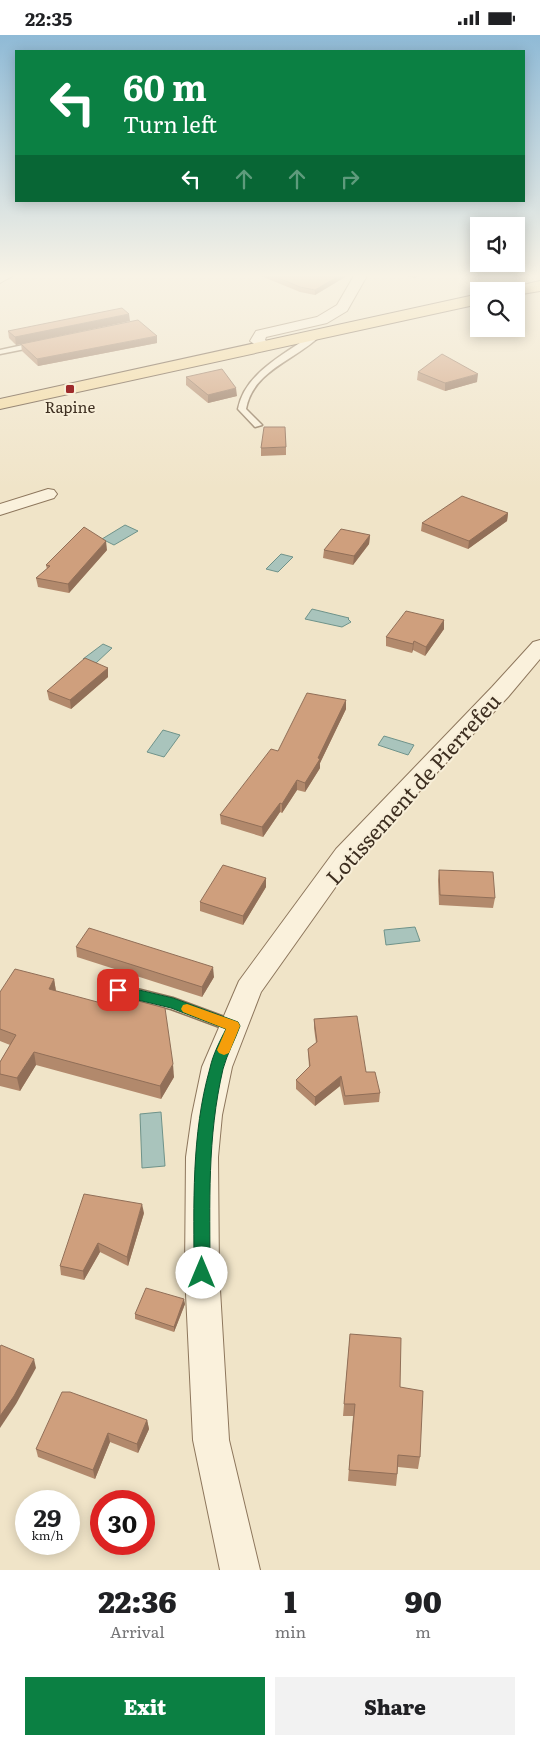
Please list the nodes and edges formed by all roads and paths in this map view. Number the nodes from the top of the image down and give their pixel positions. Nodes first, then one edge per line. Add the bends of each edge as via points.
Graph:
1 (29, 346) edge
2 (272, 346) edge
3 (304, 346) edge
4 (266, 347) joint
5 (0, 352) edge
6 (167, 369) junction
7 (0, 404) edge
8 (0, 409) edge
9 (258, 425) dead end
10 (48, 494) dead end
11 (0, 510) edge
12 (540, 646) edge
13 (118, 990) dead end
14 (234, 1026) junction
15 (240, 1570) edge

1 - 5 lane
2 - 4 main road
3 - 9 lane via 275,364 242,400 242,409
4 - 6 main road
6 - 7 main road
6 - 8 main road
10 - 11 street
12 - 14 street, Lotissement de Pierrefeu via 345,855 249,987
13 - 14 lane via 173,1003
14 - 15 street, Lotissement de Pierrefeu via 217,1067 206,1123 202,1157 202,1273 211,1440

